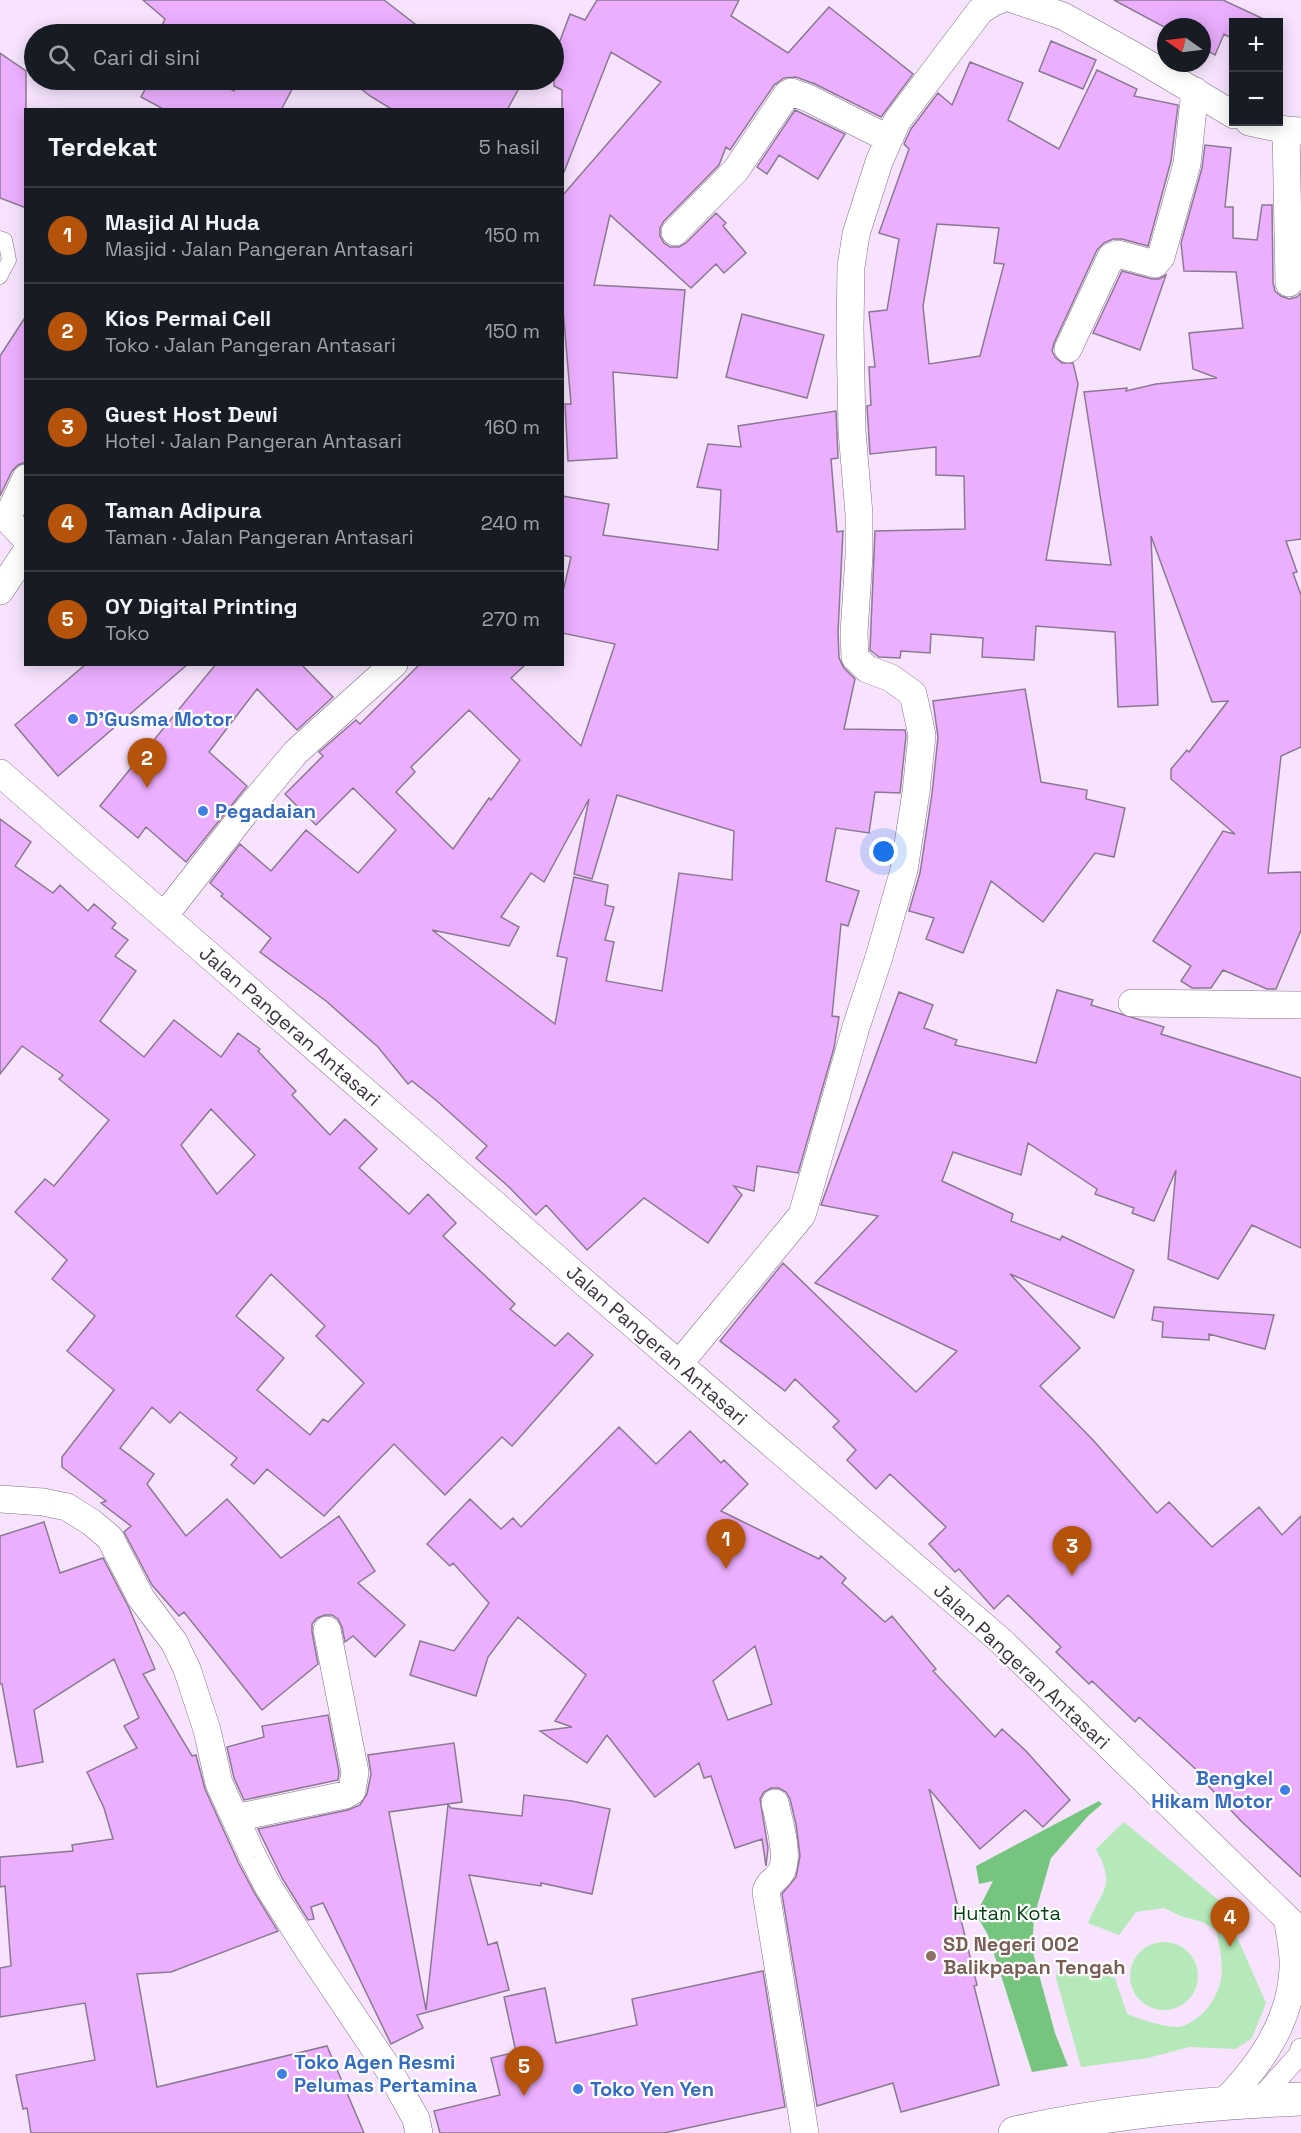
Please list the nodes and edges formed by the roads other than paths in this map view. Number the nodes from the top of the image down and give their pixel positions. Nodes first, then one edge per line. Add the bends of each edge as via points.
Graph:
1 (1000, 0) edge
2 (1015, 0) edge
3 (1195, 91) junction
4 (1229, 112) edge
5 (1263, 126) edge
6 (1293, 130) edge
7 (889, 139) junction
8 (675, 232) dead end
9 (0, 238) edge
10 (0, 277) edge
11 (1289, 283) dead end
12 (1068, 349) dead end
13 (24, 482) edge
14 (24, 537) edge
15 (24, 555) edge
16 (0, 591) edge
17 (392, 666) edge
18 (0, 772) edge
19 (164, 916) junction
20 (1132, 1003) dead end
21 (1301, 1005) edge
22 (679, 1364) junction
23 (0, 1499) edge
24 (327, 1630) dead end
25 (775, 1803) dead end
26 (235, 1818) junction
27 (1295, 1927) edge
28 (1301, 2049) edge
29 (1301, 2091) edge
30 (1301, 2099) edge
31 (1224, 2102) junction
32 (419, 2133) edge
33 (805, 2133) edge
34 (1015, 2133) edge

1 - 7 street via 980,11 897,121
2 - 3 street via 1063,16
3 - 4 street
3 - 12 street via 1184,179 1161,257 1155,264 1118,254 1111,258
5 - 6 street
6 - 11 street
7 - 8 street via 791,92 736,170
7 - 22 street via 865,201 851,267 850,398 859,514 854,633 855,657 867,669 891,678 913,694 922,735 904,870 802,1215
9 - 10 lane via 5,240 9,260
13 - 14 street via 9,514 11,523
15 - 16 street
17 - 19 street via 296,752
18 - 19 street, Jalan Pangeran Antasari
19 - 22 street, Jalan Pangeran Antasari
20 - 21 street
22 - 27 street, Jalan Pangeran Antasari via 1001,1641
23 - 26 street via 67,1507 110,1538 141,1598 174,1642 187,1669 219,1783
24 - 26 street via 355,1772 352,1791
25 - 33 street via 783,1867 766,1892
26 - 32 street via 268,1886 389,2070 416,2119
27 - 31 street via 1289,1998 1281,2026 1245,2081
28 - 29 street via 1265,2093
30 - 31 main road
31 - 34 main road via 1066,2121

